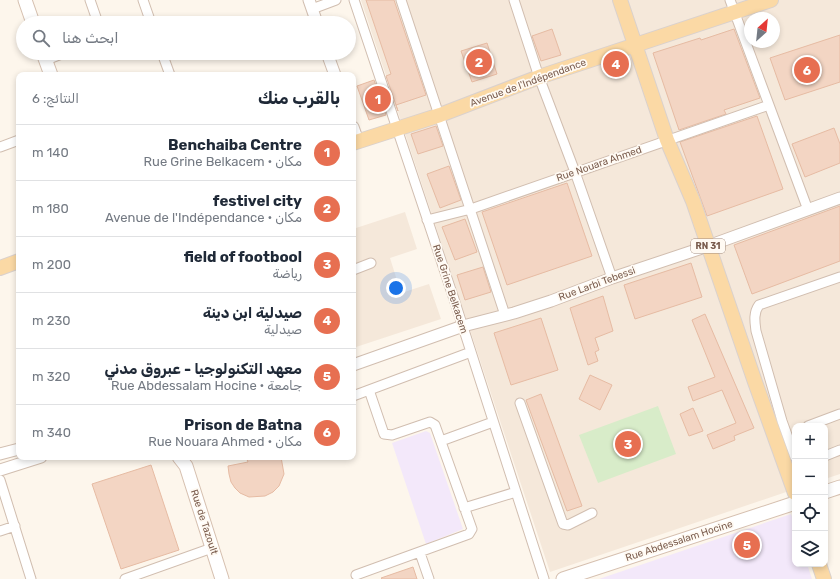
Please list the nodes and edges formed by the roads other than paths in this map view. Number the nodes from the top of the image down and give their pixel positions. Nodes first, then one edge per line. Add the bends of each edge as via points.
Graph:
1 (25, 0) edge
2 (90, 0) edge
3 (143, 0) edge
4 (336, 0) edge
5 (354, 0) edge
6 (401, 0) edge
7 (514, 0) edge
8 (620, 0) edge
9 (771, 0) edge
10 (310, 4) edge
11 (732, 6) edge
12 (31, 16) edge
13 (96, 16) edge
14 (147, 16) edge
15 (314, 16) edge
16 (636, 45) junction
17 (45, 60) edge
18 (165, 60) edge
19 (330, 60) edge
20 (50, 72) edge
21 (169, 72) edge
22 (334, 72) edge
23 (539, 77) junction
24 (769, 105) junction
25 (440, 115) junction
26 (397, 128) junction
27 (667, 140) junction
28 (16, 141) edge
29 (356, 142) edge
30 (0, 147) edge
31 (575, 172) junction
32 (840, 198) edge
33 (471, 209) junction
34 (808, 210) junction
35 (427, 220) junction
36 (708, 246) junction
37 (16, 262) edge
38 (371, 263) dead end
39 (0, 268) edge
40 (356, 269) edge
41 (840, 277) edge
42 (612, 278) junction
43 (505, 315) junction
44 (463, 326) junction
45 (471, 352) junction
46 (356, 364) edge
47 (369, 390) junction
48 (356, 395) edge
49 (520, 403) dead end
50 (840, 414) edge
51 (493, 422) junction
52 (816, 423) edge
53 (791, 433) edge
54 (441, 441) junction
55 (16, 449) edge
56 (840, 450) edge
57 (0, 454) edge
58 (828, 455) edge
59 (32, 460) edge
60 (184, 460) edge
61 (0, 470) edge
62 (0, 480) edge
63 (792, 485) edge
64 (840, 487) edge
65 (828, 491) edge
66 (516, 492) junction
67 (792, 504) edge
68 (464, 508) junction
69 (592, 512) dead end
70 (15, 526) junction
71 (0, 531) edge
72 (212, 548) junction
73 (420, 552) junction
74 (820, 567) edge
75 (356, 575) dead end
76 (30, 577) edge
77 (21, 579) edge
78 (125, 579) edge
79 (222, 579) edge
80 (429, 579) edge
81 (544, 579) edge
82 (563, 579) edge
83 (824, 579) edge

1 - 12 main road
2 - 13 street
3 - 14 street
4 - 10 street
5 - 26 street, Rue Grine Belkacem
6 - 25 street
7 - 23 street
8 - 16 main road, RN 31
9 - 11 main road, Avenue de l'Indépendance
10 - 15 street
11 - 16 main road, Avenue de l'Indépendance
11 - 24 street
16 - 23 main road, Avenue de l'Indépendance
16 - 27 main road, RN 31
17 - 20 main road
18 - 21 street
19 - 22 street
23 - 25 main road, Avenue de l'Indépendance
23 - 31 street
24 - 27 street, Rue Nouara Ahmed
24 - 34 street
25 - 26 main road, Avenue de l'Indépendance
25 - 33 street
26 - 29 main road, Avenue de l'Indépendance
26 - 35 street, Rue Grine Belkacem
27 - 31 street, Rue Nouara Ahmed
27 - 36 main road, RN 31 via 694,201
28 - 30 street
31 - 33 street, Rue Nouara Ahmed
31 - 42 street
32 - 34 street, Rue Larbi Tebessi
33 - 35 street, Rue Nouara Ahmed
33 - 43 street
34 - 36 street, Rue Larbi Tebessi
35 - 44 street, Rue Grine Belkacem
36 - 42 street, Rue Larbi Tebessi
36 - 63 main road, RN 31
37 - 39 main road
38 - 40 street
41 - 53 street via 757,307 756,331
42 - 43 street, Rue Larbi Tebessi
43 - 44 street, Rue Larbi Tebessi
44 - 45 street, Rue Grine Belkacem
44 - 46 street, Rue Larbi Tebessi
45 - 47 street
45 - 51 street, Rue Grine Belkacem
47 - 48 street
47 - 54 street via 384,434 392,435 431,422 435,425
49 - 69 street via 563,524 568,526
50 - 52 street
51 - 54 street
51 - 66 street, Rue Grine Belkacem
54 - 68 street
55 - 57 street
56 - 58 street
59 - 61 street
60 - 72 main road, Rue de Tazoult
62 - 70 street
64 - 65 main road
66 - 68 street
66 - 81 street, Rue Grine Belkacem
67 - 82 main road, Rue Abdessalam Hocine
68 - 73 street via 471,533
70 - 71 street
70 - 76 street
72 - 78 street
72 - 79 main road, Rue de Tazoult
73 - 75 street
73 - 80 street
74 - 83 main road
76 - 77 street

